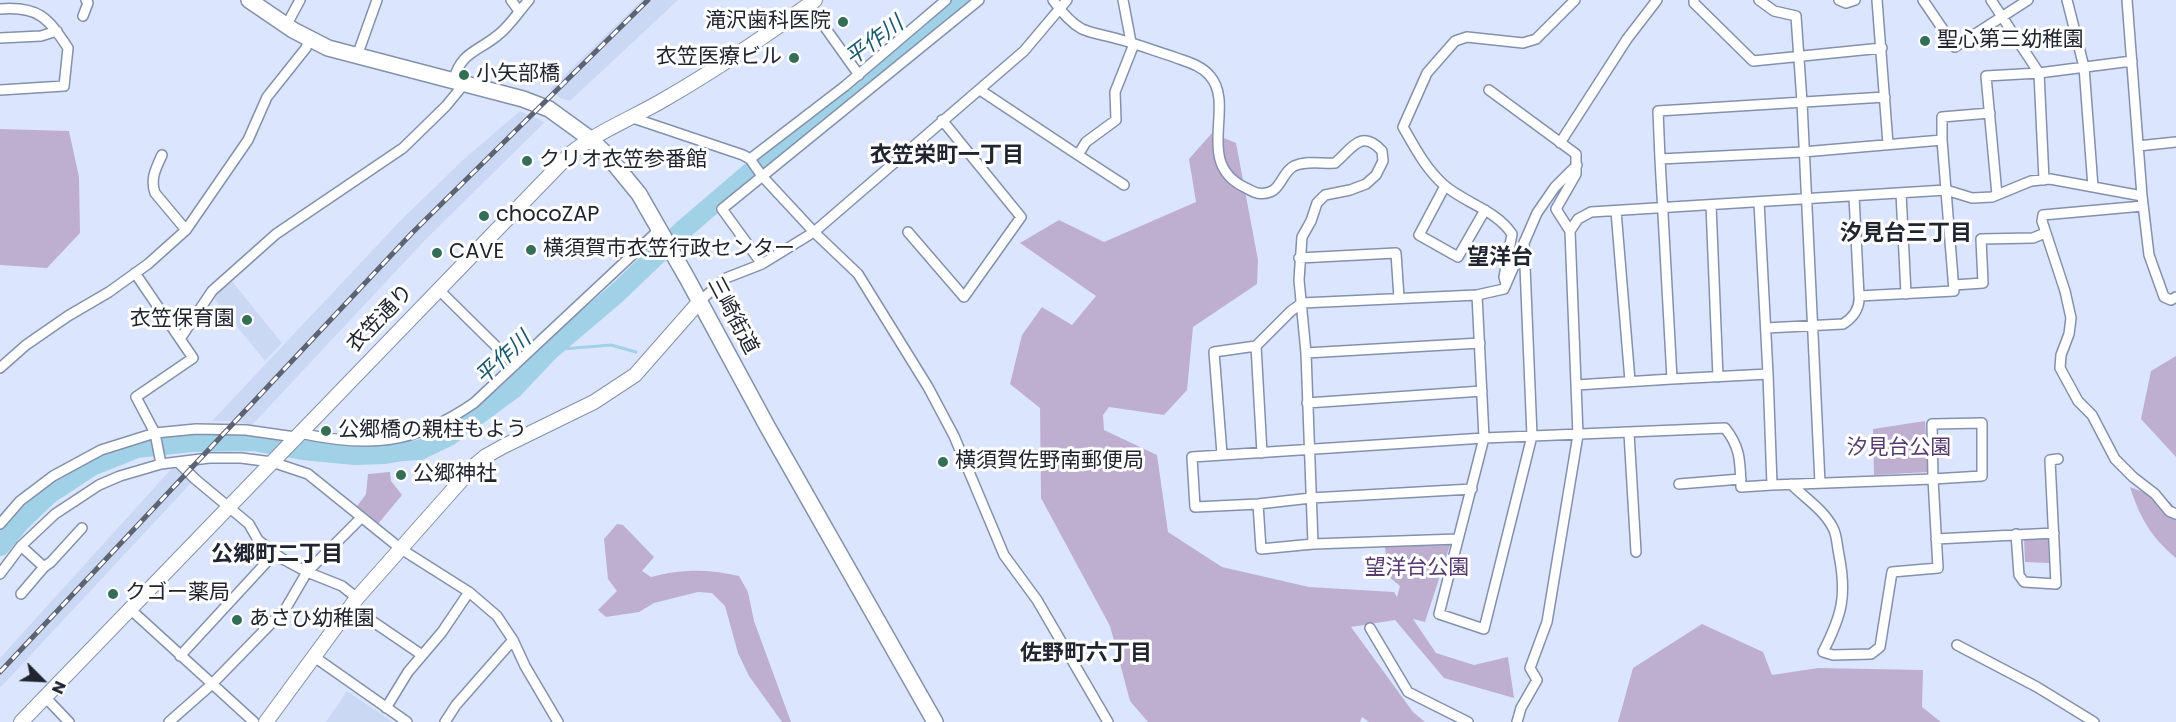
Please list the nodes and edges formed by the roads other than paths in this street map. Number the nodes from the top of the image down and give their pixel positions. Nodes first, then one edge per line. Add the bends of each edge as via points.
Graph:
1 (86, 0) edge
2 (249, 0) edge
3 (300, 0) edge
4 (377, 0) edge
5 (511, 0) edge
6 (530, 0) edge
7 (946, 0) edge
8 (979, 0) edge
9 (1053, 0) edge
10 (1067, 0) edge
11 (1123, 0) edge
12 (1575, 0) edge
13 (1657, 0) edge
14 (1694, 0) edge
15 (1759, 0) edge
16 (1839, 0) edge
17 (1855, 0) edge
18 (1877, 0) edge
19 (1923, 0) edge
20 (1991, 0) edge
21 (2028, 0) edge
22 (2067, 0) edge
23 (2127, 0) edge
24 (812, 2) edge
25 (0, 9) edge
26 (1060, 9) junction
27 (519, 11) junction
28 (83, 16) dead end
29 (2003, 16) junction
30 (286, 26) junction
31 (57, 31) junction
32 (0, 38) edge
33 (309, 39) junction
34 (1132, 43) junction
35 (1882, 48) junction
36 (357, 56) junction
37 (1798, 56) junction
38 (2132, 61) junction
39 (2084, 67) junction
40 (2039, 72) junction
41 (859, 75) junction
42 (457, 82) junction
43 (0, 90) edge
44 (980, 90) junction
45 (1489, 90) dead end
46 (1885, 97) junction
47 (1802, 102) junction
48 (1990, 113) junction
49 (633, 118) junction
50 (942, 120) junction
51 (589, 138) junction
52 (1942, 140) junction
53 (2176, 142) edge
54 (1560, 143) junction
55 (1888, 144) junction
56 (2138, 146) junction
57 (1803, 152) junction
58 (162, 155) dead end
59 (1078, 155) junction
60 (1660, 159) junction
61 (750, 160) junction
62 (1577, 165) junction
63 (762, 176) junction
64 (2044, 180) junction
65 (1124, 185) dead end
66 (1445, 186) junction
67 (2093, 187) junction
68 (1946, 190) junction
69 (1901, 193) junction
70 (1997, 195) junction
71 (1854, 196) junction
72 (1806, 199) junction
73 (2142, 201) junction
74 (1759, 202) junction
75 (1711, 205) junction
76 (1663, 207) junction
77 (1485, 210) junction
78 (1616, 211) junction
79 (660, 229) junction
80 (186, 230) junction
81 (1570, 231) junction
82 (814, 232) junction
83 (908, 232) dead end
84 (2045, 233) junction
85 (1524, 242) junction
86 (1299, 258) junction
87 (762, 264) junction
88 (135, 273) junction
89 (1506, 284) junction
90 (1954, 285) junction
91 (438, 290) junction
92 (1905, 294) junction
93 (1477, 295) junction
94 (1859, 296) junction
95 (2176, 297) edge
96 (1399, 298) junction
97 (700, 301) junction
98 (1302, 303) junction
99 (1812, 326) junction
100 (1766, 328) junction
101 (180, 339) junction
102 (1479, 343) junction
103 (1256, 346) junction
104 (1306, 352) junction
105 (515, 364) junction
106 (1, 366) edge
107 (1768, 374) junction
108 (1718, 376) junction
109 (1672, 379) junction
110 (1630, 381) junction
111 (1576, 385) junction
112 (1482, 391) junction
113 (1307, 403) junction
114 (1629, 433) junction
115 (156, 435) junction
116 (1578, 435) junction
117 (1532, 436) junction
118 (295, 437) junction
119 (1484, 438) junction
120 (1309, 449) junction
121 (1262, 453) junction
122 (1222, 454) junction
123 (2058, 459) dead end
124 (274, 460) junction
125 (161, 461) junction
126 (178, 462) junction
127 (1741, 479) junction
128 (1933, 479) junction
129 (1820, 483) junction
130 (1679, 484) dead end
131 (1791, 484) junction
132 (1772, 485) junction
133 (1472, 489) junction
134 (1311, 498) junction
135 (1258, 504) junction
136 (228, 508) junction
137 (2176, 514) edge
138 (361, 518) junction
139 (0, 524) edge
140 (82, 528) dead end
141 (2054, 533) junction
142 (2016, 534) junction
143 (1458, 539) junction
144 (1936, 539) junction
145 (1313, 544) junction
146 (21, 546) junction
147 (401, 549) junction
148 (1636, 552) dead end
149 (275, 553) junction
150 (45, 567) junction
151 (308, 572) junction
152 (0, 574) edge
153 (470, 592) junction
154 (21, 594) dead end
155 (353, 602) junction
156 (130, 609) junction
157 (1370, 628) dead end
158 (513, 640) junction
159 (1957, 645) dead end
160 (422, 655) junction
161 (180, 656) junction
162 (313, 656) junction
163 (211, 685) junction
164 (45, 697) junction
165 (386, 708) junction
166 (21, 722) edge
167 (69, 722) edge
168 (169, 722) edge
169 (254, 722) edge
170 (266, 722) edge
171 (407, 722) edge
172 (445, 722) edge
173 (558, 722) edge
174 (935, 722) edge
175 (1108, 722) edge
176 (1468, 722) edge
177 (1516, 722) edge
178 (2094, 722) edge

1 - 28 street
2 - 30 main road, 三崎街道
3 - 30 street
4 - 36 street
5 - 27 street
6 - 27 street
7 - 41 street
8 - 63 street
9 - 26 street
10 - 26 street
11 - 34 street
12 - 66 street via 1536,39 1523,43 1467,37 1455,41 1427,74 1403,127 1421,159
13 - 54 street
14 - 37 street via 1753,60
15 - 37 street via 1774,11 1796,16
16 - 17 street
18 - 35 street
19 - 29 street via 1955,47
20 - 29 street
21 - 29 street
22 - 39 street
23 - 38 street
24 - 41 street
24 - 49 street, 衣笠通り
25 - 31 street via 19,7 33,12 50,21
26 - 34 street via 1081,28
26 - 44 street via 1024,51
27 - 42 street via 499,35 466,56 457,67
29 - 40 street
30 - 33 main road, 三崎街道
31 - 32 street via 41,36
31 - 43 street via 68,48 64,87
33 - 36 main road, 三崎街道
33 - 80 street via 267,97 248,140
34 - 59 street via 1115,92 1116,120 1086,142
34 - 86 street via 1193,64 1212,78 1219,103 1219,154 1226,173 1235,183 1256,193 1278,188 1292,167 1335,163 1356,142 1364,140 1383,150 1383,161 1366,184 1325,195 1317,203 1302,237
35 - 37 street
35 - 46 street
36 - 42 main road, 三崎街道
37 - 47 street
38 - 39 street
38 - 56 street
39 - 40 street
39 - 67 street
40 - 48 street via 1986,76
40 - 64 street
41 - 61 street
42 - 51 main road, 三崎街道 via 549,109
42 - 101 street via 460,89 403,148 276,234 212,291
44 - 50 street
44 - 59 street
45 - 54 street
46 - 47 street
46 - 55 street
47 - 57 street
47 - 60 street via 1658,111
48 - 52 street via 1942,117
48 - 70 street
49 - 51 street, 衣笠通り
49 - 61 street
50 - 82 street
50 - 83 street via 1021,217 964,297
51 - 79 main road, 三崎街道 via 639,194
51 - 91 street, 衣笠通り
52 - 55 street
52 - 68 street
53 - 56 street
54 - 62 street via 1576,154
55 - 57 street
56 - 73 street
57 - 60 street
57 - 72 street
58 - 80 street via 153,175 155,193
59 - 65 street
60 - 76 street
61 - 63 street
62 - 81 street via 1556,209
62 - 85 street via 1537,213
63 - 82 street
63 - 87 street via 722,209
64 - 67 street
64 - 70 street
66 - 77 street
66 - 77 street via 1419,235 1458,257
67 - 73 street
68 - 69 street
68 - 70 street via 1972,198
68 - 90 street
69 - 71 street
69 - 92 street
71 - 72 street
71 - 94 street
72 - 74 street
72 - 99 street
73 - 84 street via 2043,214
73 - 95 street via 2149,255 2164,297
74 - 75 street
74 - 100 street
75 - 76 street
75 - 108 street
76 - 78 street
76 - 109 street
77 - 89 street via 1505,223 1512,234
78 - 81 street via 1591,212 1578,219
78 - 110 street
79 - 97 main road, 三崎街道
79 - 105 street
80 - 88 street
81 - 111 street
82 - 87 street
82 - 175 street via 858,274 928,387 954,436 1004,555 1037,600
84 - 90 street via 2033,238 1981,239 1983,283
84 - 137 street via 2071,318 2060,368 2078,401 2092,415 2115,459
85 - 89 street
85 - 117 street
86 - 96 street via 1396,254
86 - 98 street
87 - 97 street via 726,278
88 - 101 street
88 - 106 street
89 - 93 street via 1504,289
90 - 92 street via 1954,291
91 - 105 street
91 - 118 street, 衣笠通り
92 - 94 street
93 - 96 street
93 - 102 street
94 - 99 street via 1850,320
96 - 98 street
97 - 147 street via 635,375 584,408 486,456 460,480
97 - 174 main road, 三崎街道
98 - 103 street
98 - 104 street
99 - 100 street
99 - 129 street
100 - 107 street
101 - 115 street via 193,357 136,397
102 - 104 street
102 - 112 street
103 - 121 street
103 - 122 street via 1214,352
104 - 113 street
105 - 118 street via 474,403 419,434 349,441
107 - 108 street
107 - 132 street
108 - 109 street
109 - 110 street
110 - 111 street
111 - 116 street
112 - 113 street
112 - 119 street
113 - 120 street
114 - 116 street
114 - 127 street via 1725,428 1739,453
114 - 148 street
115 - 118 street via 196,429 246,430
115 - 125 street
115 - 139 street via 101,450 53,476 20,501
116 - 117 street
116 - 177 street via 1547,622 1530,668 1537,680
117 - 119 street
117 - 143 street via 1484,629 1439,614
118 - 124 street, 衣笠通り
119 - 120 street
119 - 133 street
120 - 121 street
120 - 134 street
121 - 122 street
122 - 135 street via 1192,457 1194,507
123 - 141 street via 2050,460
124 - 126 street
124 - 136 street, 衣笠通り
124 - 138 street via 308,474
125 - 126 street
125 - 146 street via 99,485 55,514
126 - 136 street
127 - 130 street
127 - 132 street via 1741,487
128 - 128 street via 1982,476 1982,423 1932,424
128 - 129 street
128 - 144 street
129 - 131 street
131 - 132 street
131 - 144 street via 1820,510 1833,528 1843,573 1844,595 1839,616 1823,652 1871,654 1880,647 1892,572 1938,568
133 - 134 street
133 - 143 street
134 - 135 street
134 - 145 street
135 - 145 street via 1261,549
136 - 149 street
136 - 156 street, 衣笠通り
138 - 147 street
138 - 151 street
140 - 150 street
141 - 142 street
141 - 142 street via 2056,584 2024,582 2019,575
142 - 144 street
143 - 145 street
146 - 150 street
146 - 152 street
147 - 153 street
147 - 155 street
149 - 151 street
149 - 161 street
150 - 154 street
151 - 155 street via 342,586
151 - 163 street via 286,608
153 - 158 street via 496,616
153 - 160 street
155 - 160 street
155 - 162 street
156 - 161 street
156 - 164 street, 衣笠通り
157 - 176 street via 1408,692
158 - 172 street
158 - 173 street
159 - 178 street
160 - 165 street
161 - 163 street
162 - 165 street
162 - 170 street
163 - 168 street
163 - 169 street
164 - 166 street, 衣笠通り
164 - 167 street
165 - 171 street

